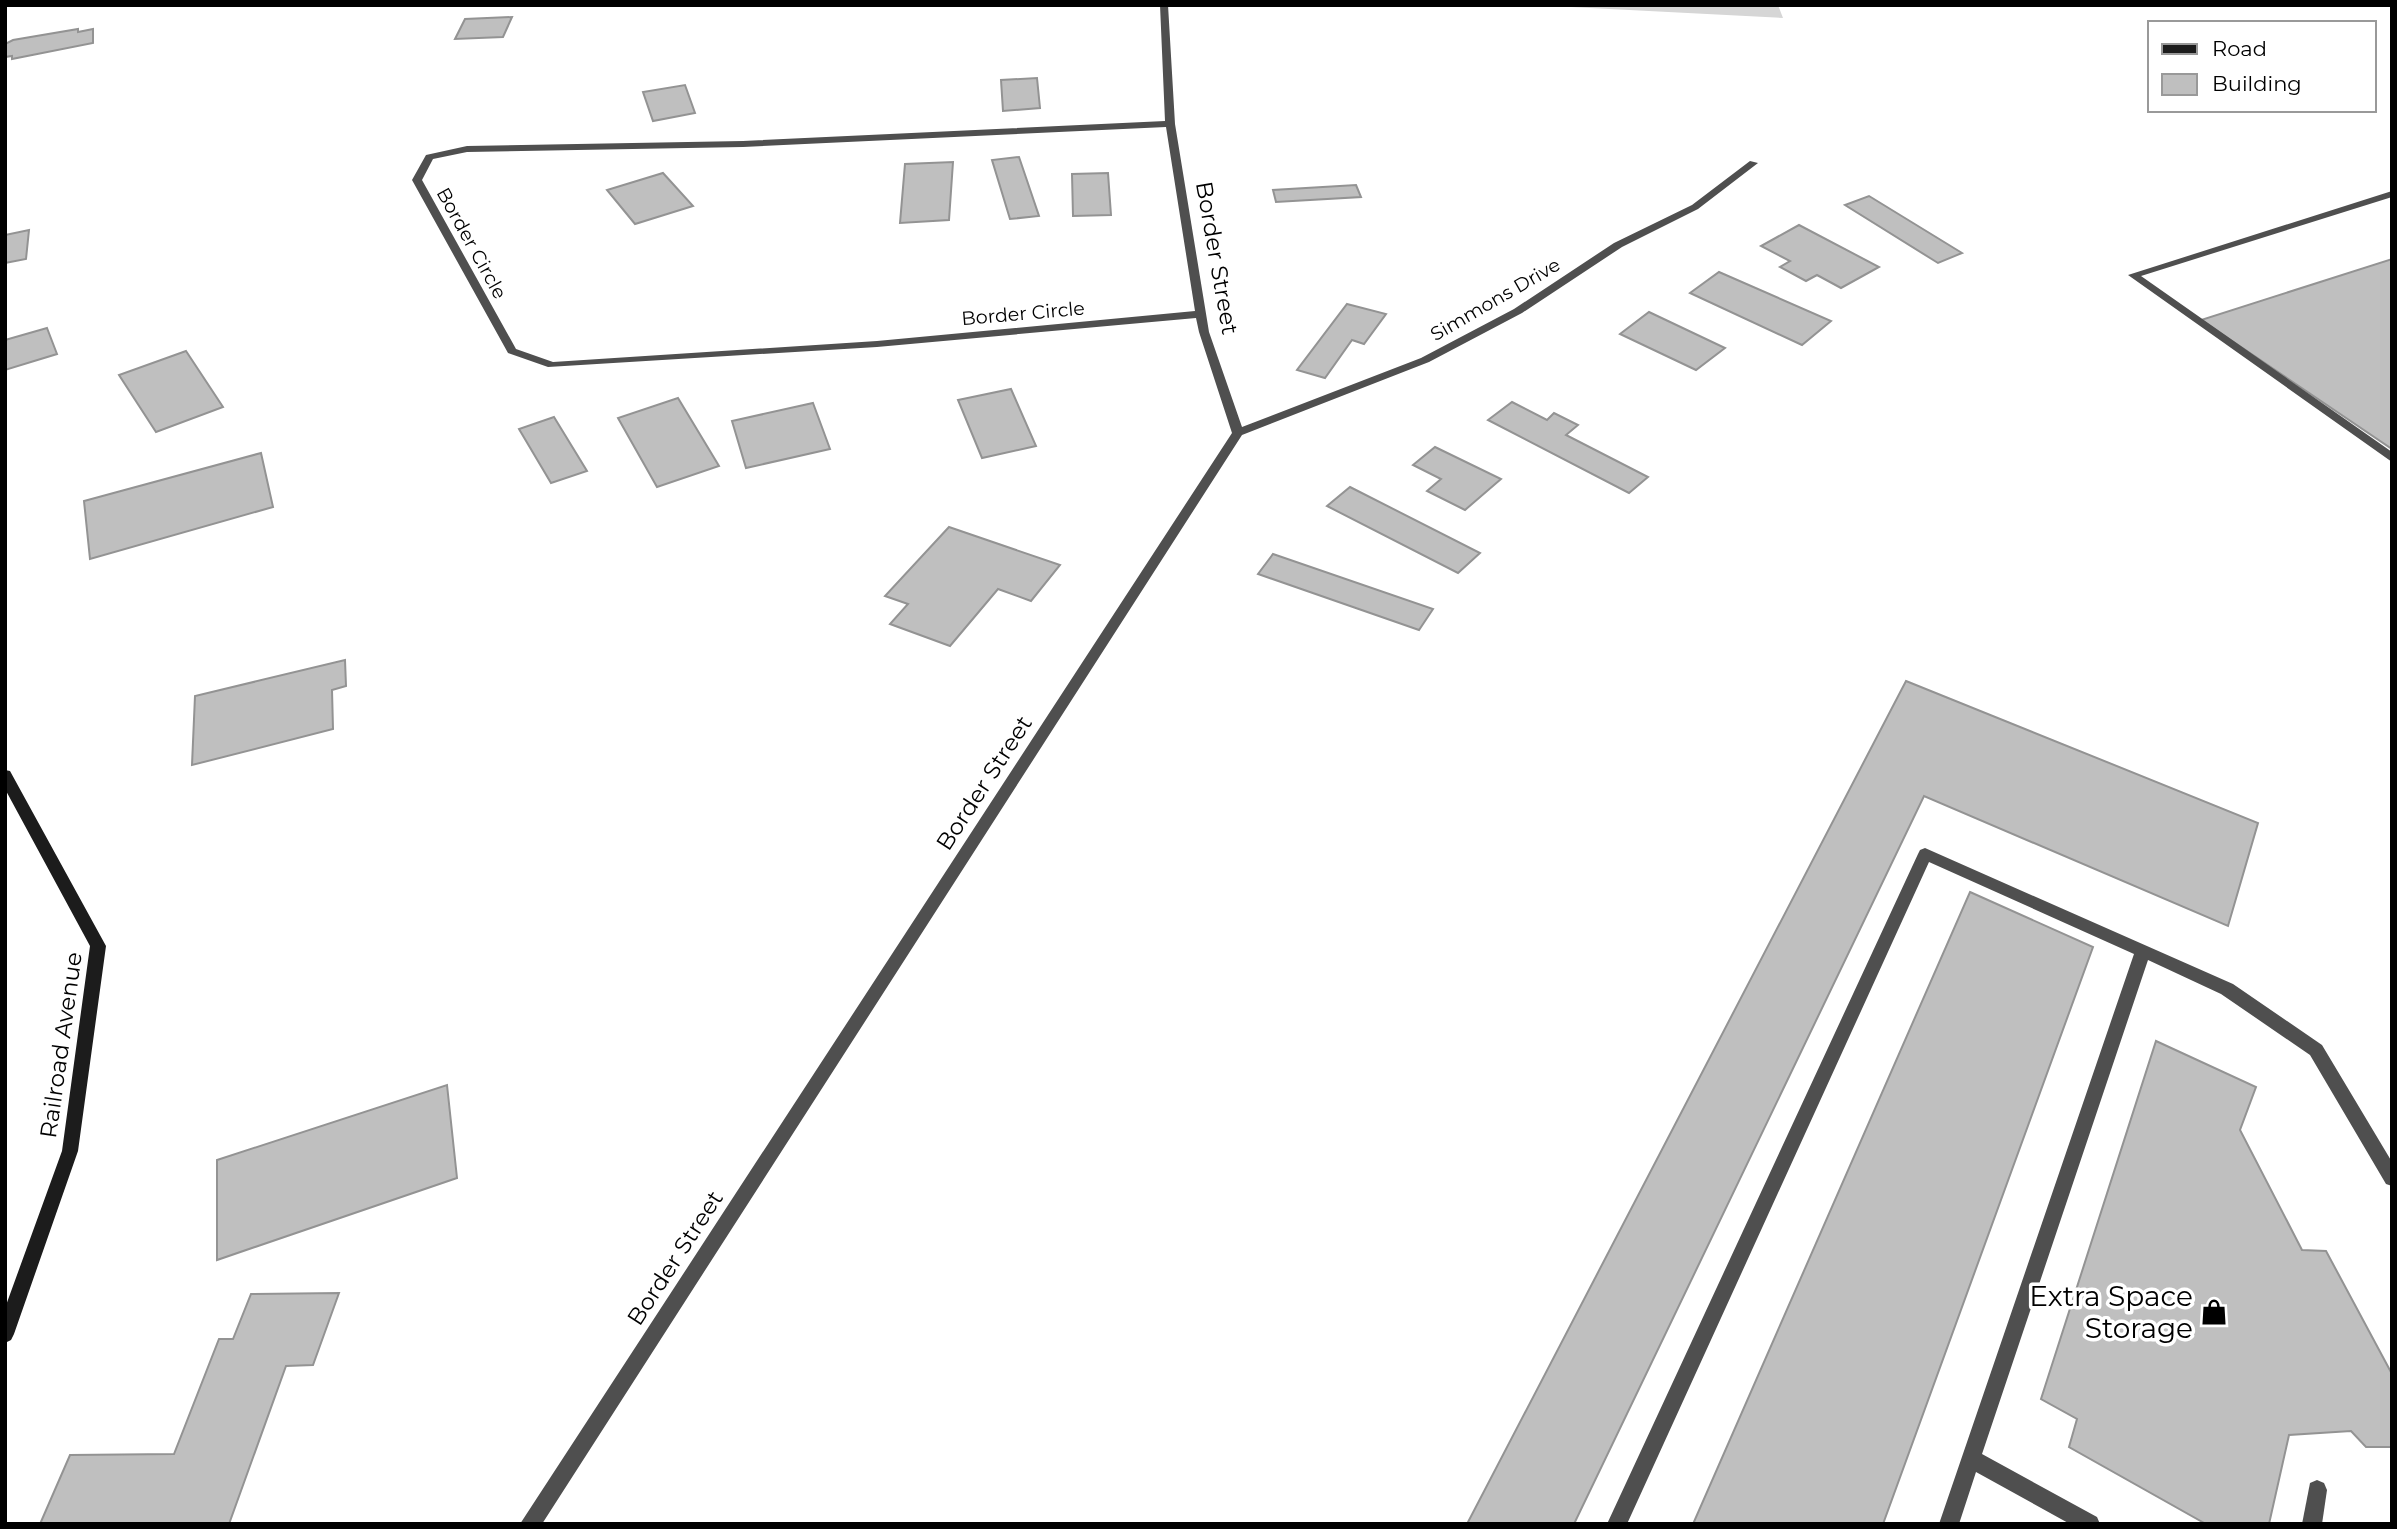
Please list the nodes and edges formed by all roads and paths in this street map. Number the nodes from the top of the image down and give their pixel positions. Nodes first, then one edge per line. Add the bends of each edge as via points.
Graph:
1 (1164, 5) edge
2 (1170, 124) junction
3 (1753, 163) dead end
4 (2392, 194) edge
5 (1202, 314) junction
6 (1238, 433) junction
7 (2392, 458) edge
8 (5, 775) edge
9 (2143, 951) junction
10 (2392, 1178) edge
11 (5, 1334) edge
12 (1971, 1458) junction
13 (2317, 1490) dead end
14 (530, 1524) edge
15 (1617, 1524) edge
16 (1949, 1524) edge
17 (2091, 1524) edge
18 (2312, 1524) edge

1 - 2 street, Border Street
2 - 5 street, Border Street
2 - 5 street, Border Circle via 743,144 467,149 429,157 417,180 512,351 552,365 877,344
3 - 6 street, Simmons Drive via 1695,207 1618,245 1518,311 1436,354
4 - 7 street via 2133,275
5 - 6 street, Border Street
6 - 14 street, Border Street
8 - 11 street, Railroad Avenue via 98,946 70,1151
9 - 10 street via 2227,989 2316,1050
9 - 12 street
9 - 15 street via 1925,854
12 - 16 street
12 - 17 street
13 - 18 street

